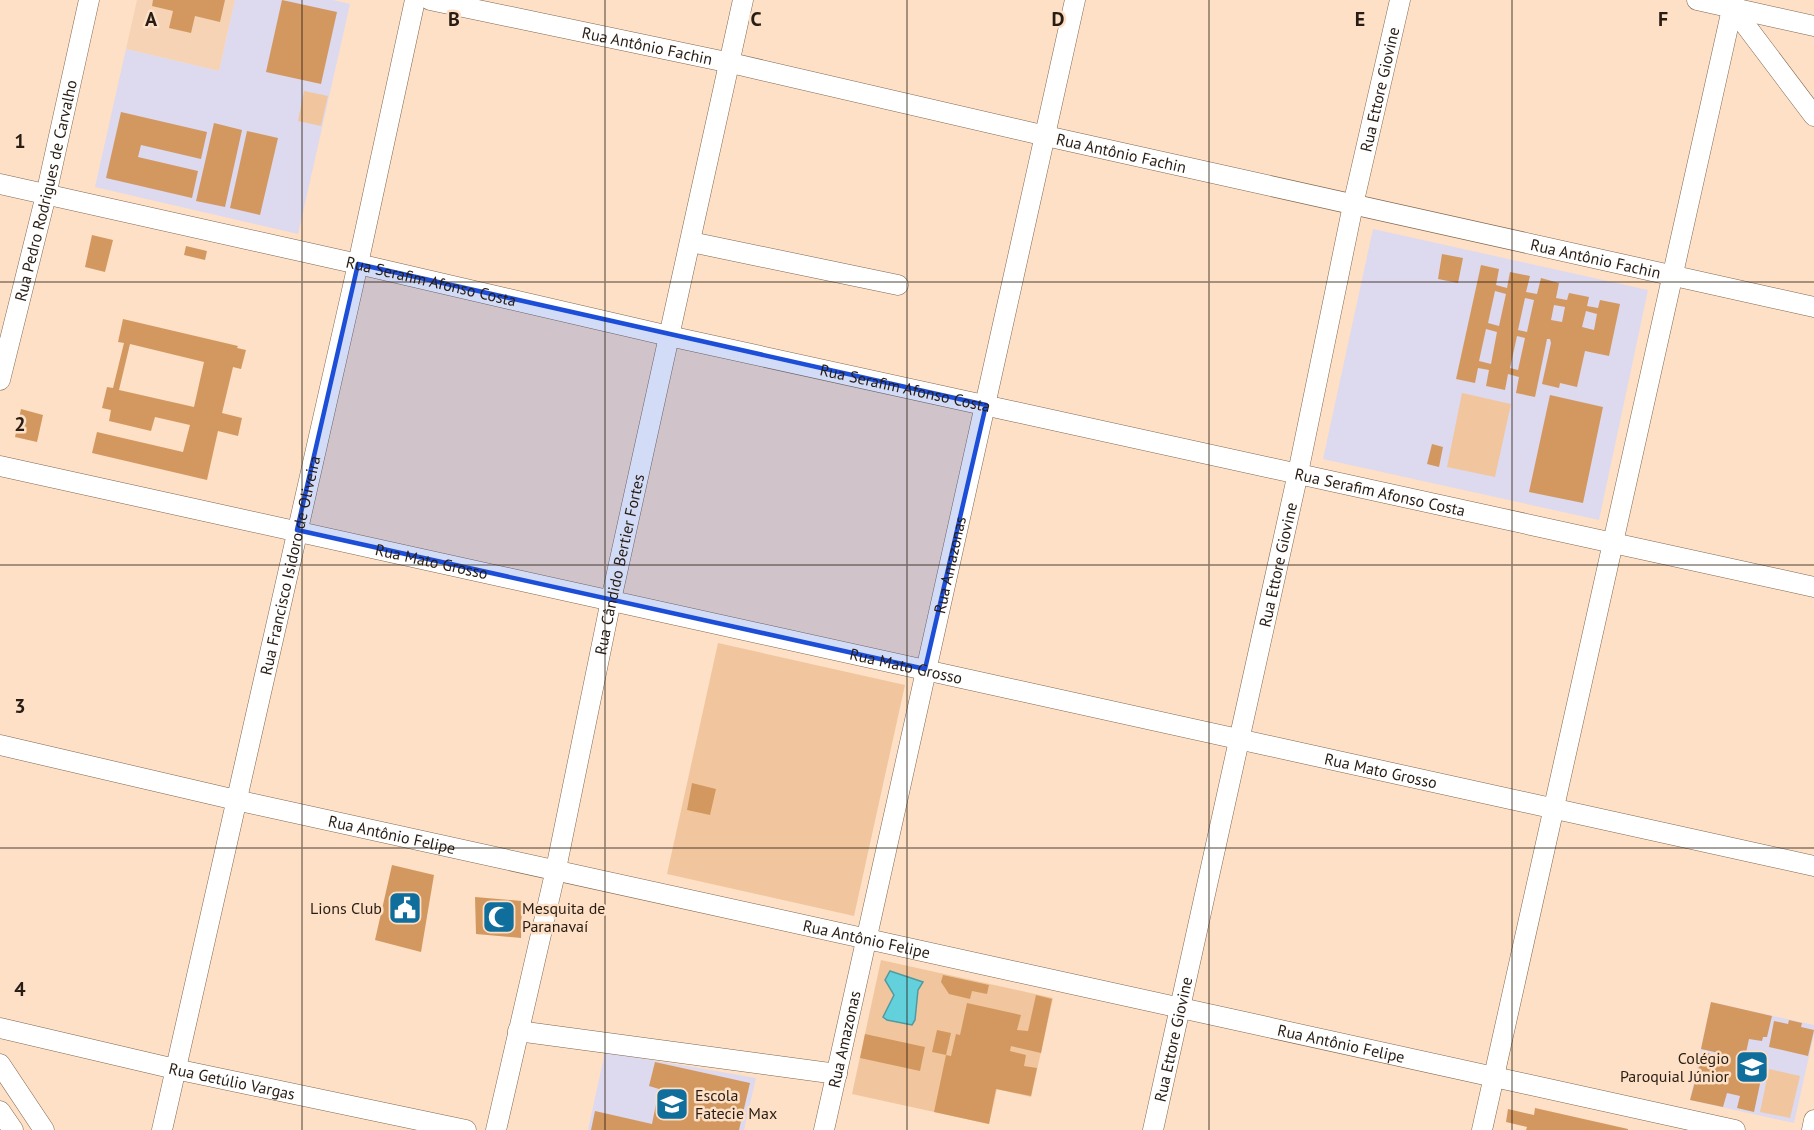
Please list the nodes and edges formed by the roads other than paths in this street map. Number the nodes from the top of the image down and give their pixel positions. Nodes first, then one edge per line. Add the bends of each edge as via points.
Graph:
1 (89, 0) edge
2 (415, 0) edge
3 (430, 0) edge
4 (743, 0) edge
5 (1075, 0) edge
6 (1400, 0) edge
7 (1697, 0) edge
8 (1731, 3) edge
9 (1814, 26) edge
10 (731, 63) junction
11 (1814, 116) edge
12 (1046, 136) junction
13 (0, 184) edge
14 (46, 195) junction
15 (1353, 205) junction
16 (691, 242) junction
17 (358, 264) junction
18 (1672, 276) junction
19 (898, 285) dead end
20 (1814, 307) edge
21 (669, 336) junction
22 (0, 380) edge
23 (986, 405) junction
24 (0, 466) edge
25 (1298, 473) junction
26 (297, 530) junction
27 (1613, 543) junction
28 (1814, 587) edge
29 (611, 600) junction
30 (925, 669) junction
31 (1239, 740) junction
32 (0, 745) edge
33 (236, 800) junction
34 (1553, 810) junction
35 (1814, 866) edge
36 (556, 869) junction
37 (867, 938) junction
38 (1179, 1008) junction
39 (0, 1029) edge
40 (518, 1031) junction
41 (0, 1064) edge
42 (175, 1069) junction
43 (837, 1074) junction
44 (1494, 1077) junction
45 (0, 1111) edge
46 (1814, 1120) edge
47 (13, 1130) edge
48 (44, 1130) edge
49 (162, 1130) edge
50 (466, 1130) edge
51 (496, 1130) edge
52 (824, 1130) edge
53 (1153, 1130) edge
54 (1482, 1130) edge
55 (1735, 1130) edge
56 (1812, 1130) edge

1 - 14 street, Rua Pedro Rodrigues de Carvalho
2 - 17 street, Rua Francisco Isidoro de Oliveira
3 - 10 street, Rua Antônio Fachin
4 - 10 street, Rua Cândido Bertier Fortes
5 - 12 street, Rua Amazonas
6 - 15 street, Rua Ettore Giovine
7 - 8 street
8 - 9 street
8 - 11 street
8 - 18 street
10 - 12 street, Rua Antônio Fachin
10 - 16 street, Rua Cândido Bertier Fortes
12 - 15 street, Rua Antônio Fachin
12 - 23 street, Rua Amazonas
13 - 14 street, Rua Serafim Afonso Costa
14 - 17 street, Rua Serafim Afonso Costa
14 - 22 street, Rua Pedro Rodrigues de Carvalho
15 - 18 street, Rua Antônio Fachin
15 - 25 street, Rua Ettore Giovine
16 - 19 street
16 - 21 street, Rua Cândido Bertier Fortes
17 - 21 street, Rua Serafim Afonso Costa
17 - 26 street, Rua Francisco Isidoro de Oliveira
18 - 20 street, Rua Antônio Fachin
18 - 27 street
21 - 23 street, Rua Serafim Afonso Costa
21 - 29 street, Rua Cândido Bertier Fortes
23 - 25 street, Rua Serafim Afonso Costa
23 - 30 street, Rua Amazonas
24 - 26 street, Rua Mato Grosso
25 - 27 street, Rua Serafim Afonso Costa
25 - 31 street, Rua Ettore Giovine
26 - 29 street, Rua Mato Grosso
26 - 33 street, Rua Francisco Isidoro de Oliveira
27 - 28 street, Rua Serafim Afonso Costa
27 - 34 street
29 - 30 street, Rua Mato Grosso
29 - 36 street, Rua Cândido Bertier Fortes
30 - 31 street, Rua Mato Grosso
30 - 37 street, Rua Amazonas
31 - 34 street, Rua Mato Grosso
31 - 38 street, Rua Ettore Giovine
32 - 33 street, Rua Antônio Felipe
33 - 36 street, Rua Antônio Felipe
33 - 42 street, Rua Francisco Isidoro de Oliveira
34 - 35 street, Rua Mato Grosso
34 - 44 street
36 - 37 street, Rua Antônio Felipe
36 - 40 street, Rua Cândido Bertier Fortes
37 - 38 street, Rua Antônio Felipe
37 - 43 street, Rua Amazonas
38 - 44 street, Rua Antônio Felipe
38 - 53 street, Rua Ettore Giovine
39 - 42 street, Rua Getúlio Vargas
40 - 43 street
40 - 51 street, Rua Cândido Bertier Fortes
41 - 48 street
42 - 49 street, Rua Francisco Isidoro de Oliveira
42 - 50 street, Rua Getúlio Vargas
43 - 52 street, Rua Amazonas
44 - 54 street
44 - 55 street, Rua Antônio Felipe
45 - 47 street
46 - 56 street

